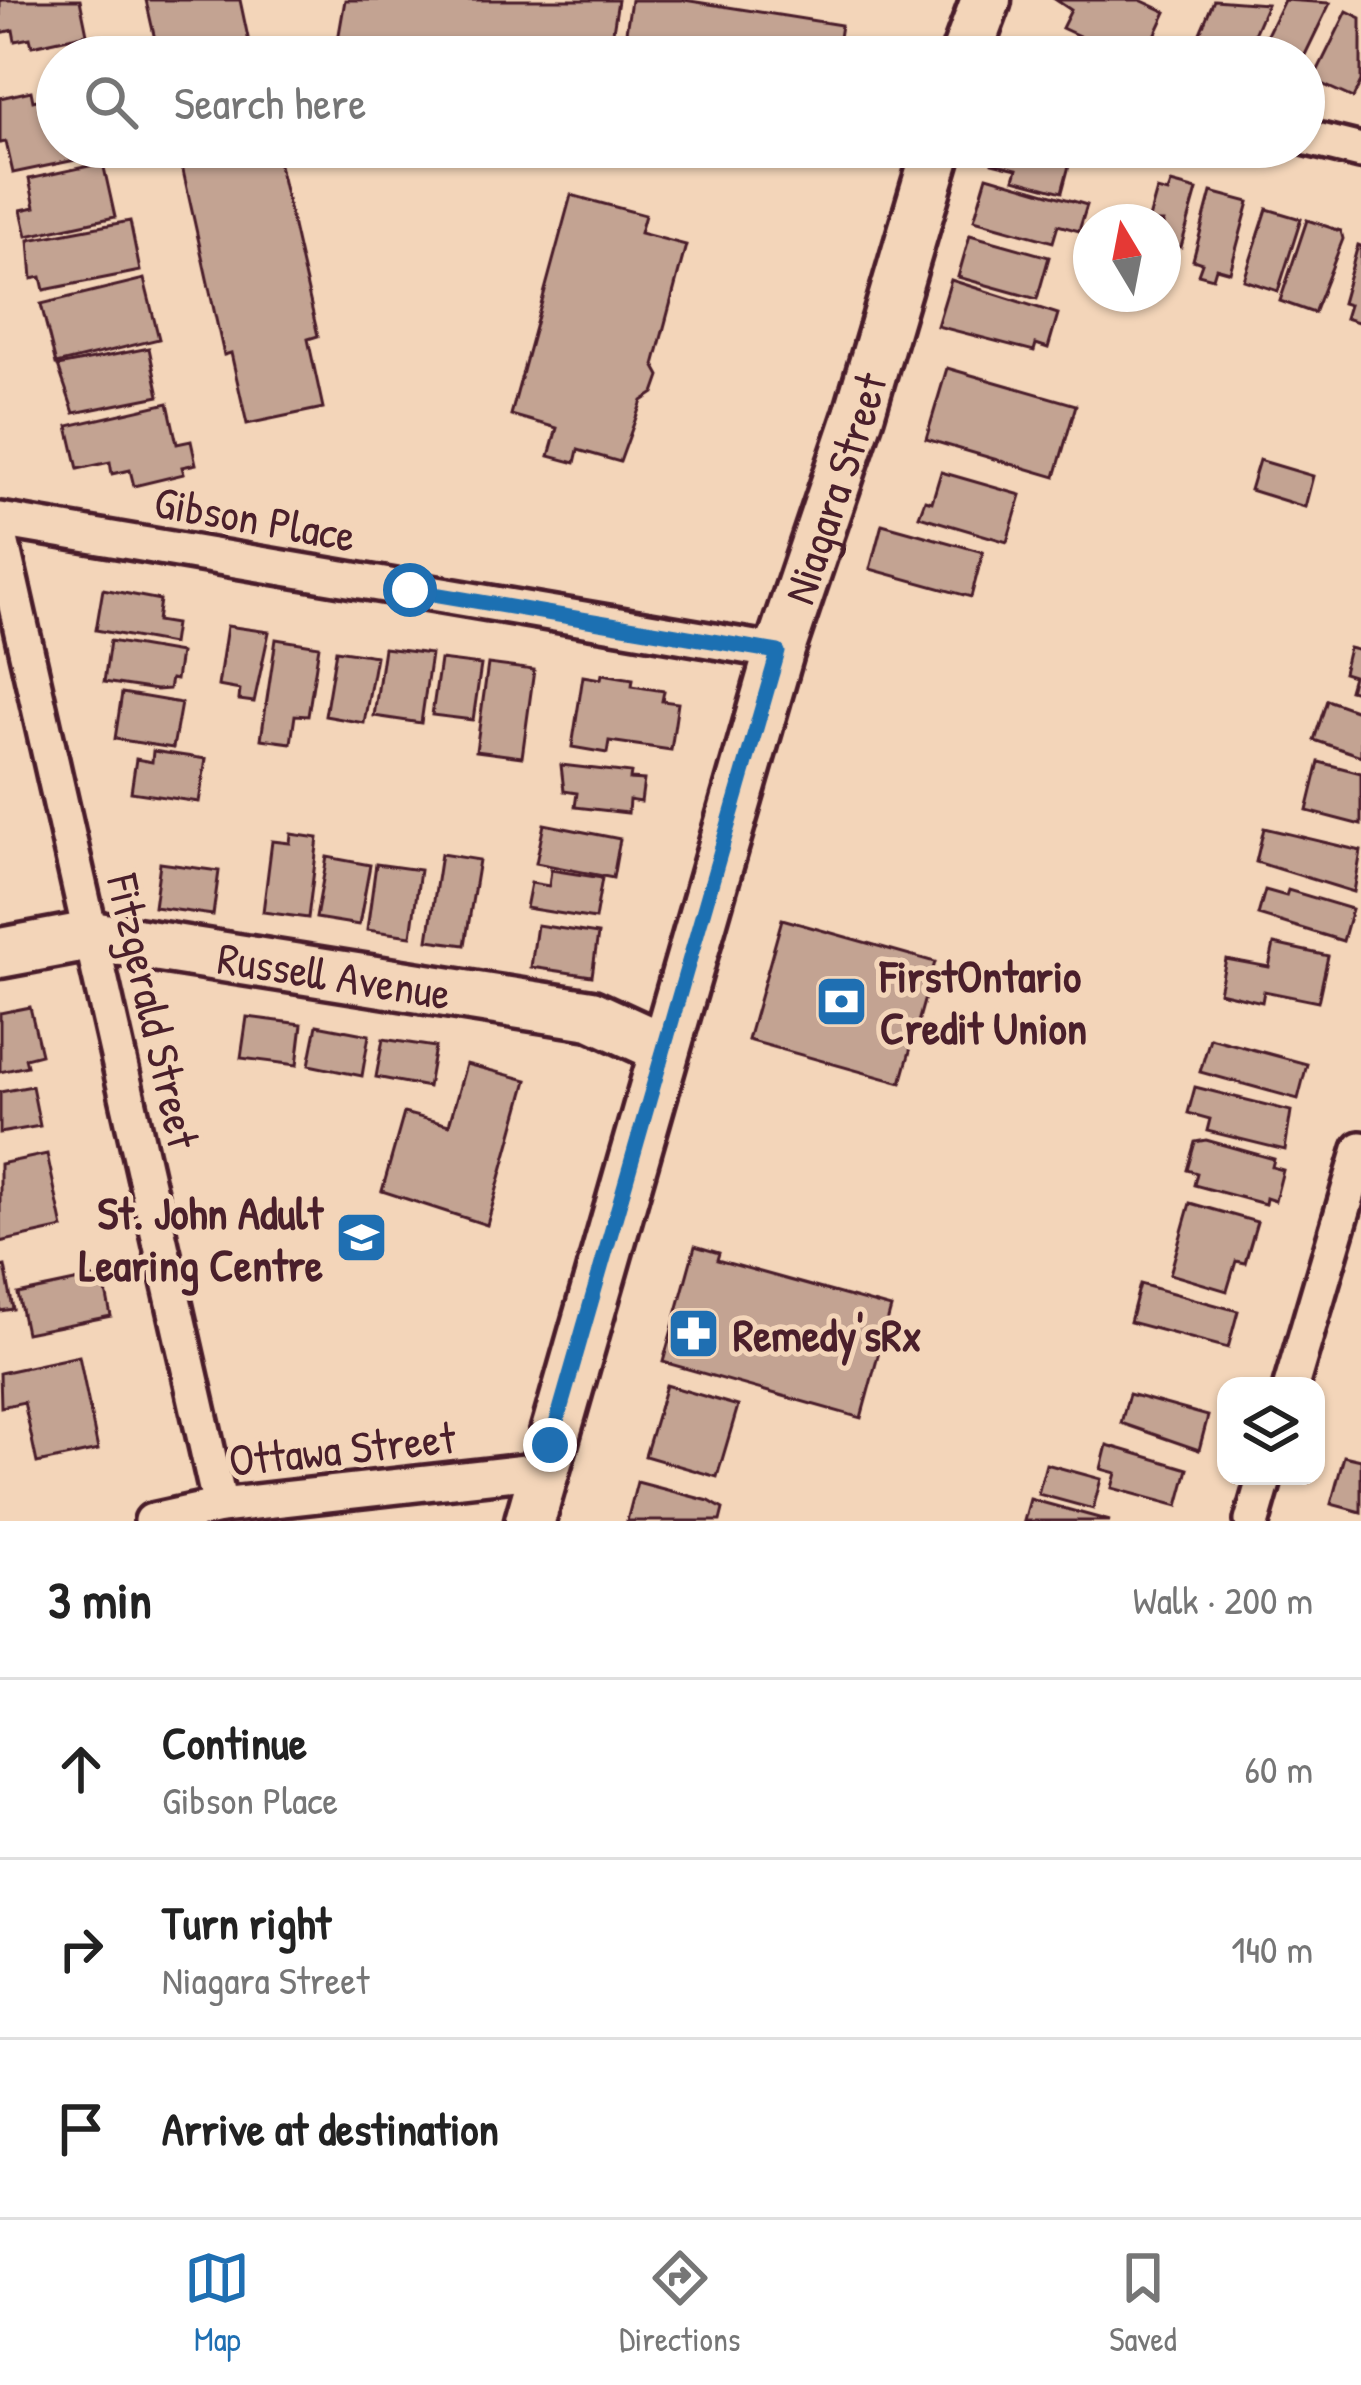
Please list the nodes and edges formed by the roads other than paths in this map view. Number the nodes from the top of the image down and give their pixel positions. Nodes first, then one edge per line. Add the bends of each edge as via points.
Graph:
1 (986, 0) edge
2 (976, 36) edge
3 (1325, 142) edge
4 (1361, 151) edge
5 (932, 168) edge
6 (0, 520) edge
7 (0, 535) edge
8 (778, 652) junction
9 (91, 936) junction
10 (0, 953) edge
11 (663, 1048) junction
12 (1361, 1149) edge
13 (1294, 1377) edge
14 (543, 1471) junction
15 (1262, 1485) edge
16 (220, 1506) junction
17 (152, 1521) edge
18 (530, 1521) edge
19 (1252, 1521) edge

1 - 2 main road
3 - 4 street
5 - 8 main road, Niagara Street
6 - 8 street, Gibson Place
7 - 9 street, Fitzgerald Street
8 - 11 main road, Niagara Street
9 - 10 main road, Russell Avenue
9 - 11 main road, Russell Avenue via 590,1015
9 - 16 street, Fitzgerald Street
11 - 14 main road, Niagara Street
12 - 13 street
14 - 16 street, Ottawa Street
14 - 18 main road, Niagara Street
15 - 19 street
16 - 17 street, Ottawa Street

